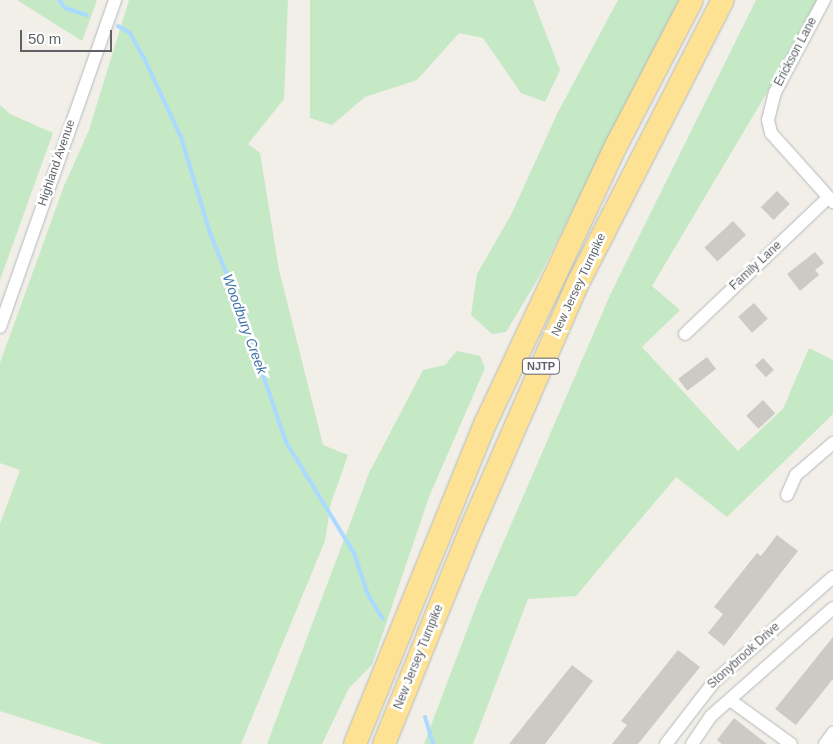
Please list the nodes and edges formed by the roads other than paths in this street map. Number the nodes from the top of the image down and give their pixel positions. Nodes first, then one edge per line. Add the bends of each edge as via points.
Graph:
1 (115, 0) edge
2 (692, 0) edge
3 (723, 0) edge
4 (824, 0) edge
5 (830, 200) edge
6 (0, 327) edge
7 (685, 334) dead end
8 (833, 443) edge
9 (787, 494) dead end
10 (833, 578) edge
11 (833, 608) edge
12 (730, 700) junction
13 (833, 733) edge
14 (356, 744) edge
15 (384, 744) edge
16 (666, 744) edge
17 (692, 744) edge
18 (791, 744) edge
19 (825, 744) edge

1 - 6 street, Highland Avenue
2 - 14 highway, New Jersey Turnpike / NJTP via 617,144 486,422
3 - 15 highway, New Jersey Turnpike / NJTP via 576,287 470,531
4 - 5 street, Erickson Lane via 774,92 768,120 772,133
5 - 7 street, Family Lane
8 - 9 street via 796,475
10 - 16 street, Stonybrook Drive via 714,682
11 - 12 street, Stonybrook Drive
12 - 17 street, Stonybrook Drive via 711,716
12 - 18 street
13 - 19 street

